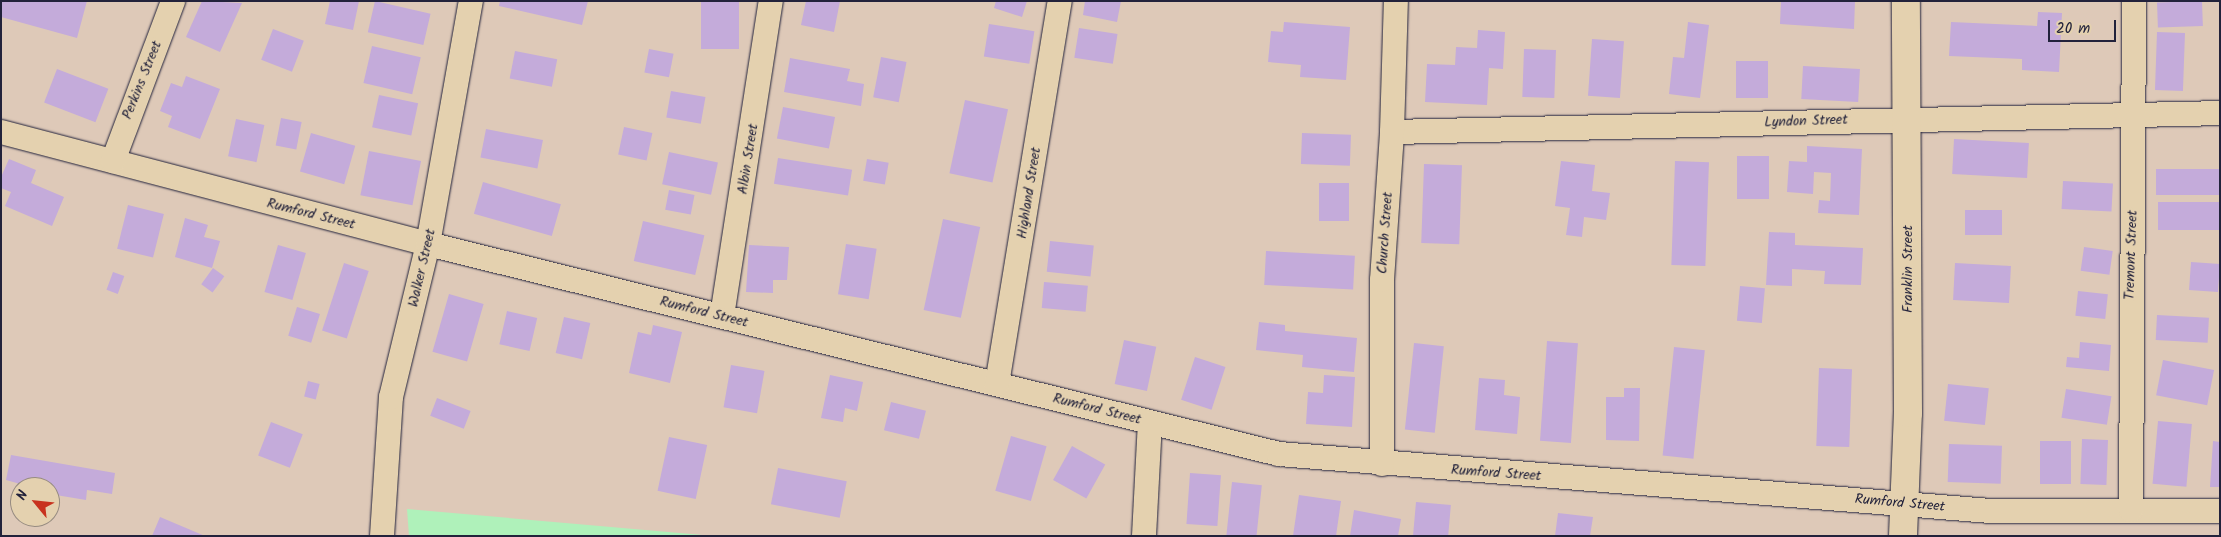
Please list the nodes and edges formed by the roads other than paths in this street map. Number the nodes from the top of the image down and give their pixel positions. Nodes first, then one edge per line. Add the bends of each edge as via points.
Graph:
1 (173, 1) edge
2 (471, 1) edge
3 (772, 1) edge
4 (1060, 1) edge
5 (1396, 1) edge
6 (1906, 1) edge
7 (2134, 1) edge
8 (2220, 113) edge
9 (2135, 115) junction
10 (1908, 119) junction
11 (1, 132) edge
12 (1392, 132) junction
13 (113, 160) junction
14 (428, 244) junction
15 (722, 316) junction
16 (997, 384) junction
17 (1150, 423) junction
18 (1382, 464) junction
19 (1904, 504) junction
20 (2131, 510) junction
21 (2220, 511) edge
22 (382, 536) edge
23 (1144, 536) edge
24 (1903, 536) edge

1 - 13 street, Perkins Street
2 - 14 street, Walker Street
3 - 15 street, Albin Street
4 - 16 street, Highland Street
5 - 12 street, Church Street
6 - 10 street, Franklin Street
7 - 9 street, Tremont Street
8 - 9 street, Lyndon Street
9 - 10 street, Lyndon Street
9 - 20 street, Tremont Street via 2129,322
10 - 12 street, Lyndon Street
10 - 19 street, Franklin Street via 1908,412
11 - 13 street, Rumford Street
12 - 18 street, Church Street via 1382,280
13 - 14 street, Rumford Street
14 - 15 street, Rumford Street
14 - 22 street, Walker Street via 391,397
15 - 16 street, Rumford Street
16 - 17 street, Rumford Street
17 - 18 street, Rumford Street via 1279,454
17 - 23 street
18 - 19 street, Rumford Street
19 - 20 street, Rumford Street via 1990,510
19 - 24 street, Franklin Street
20 - 21 street, Rumford Street

